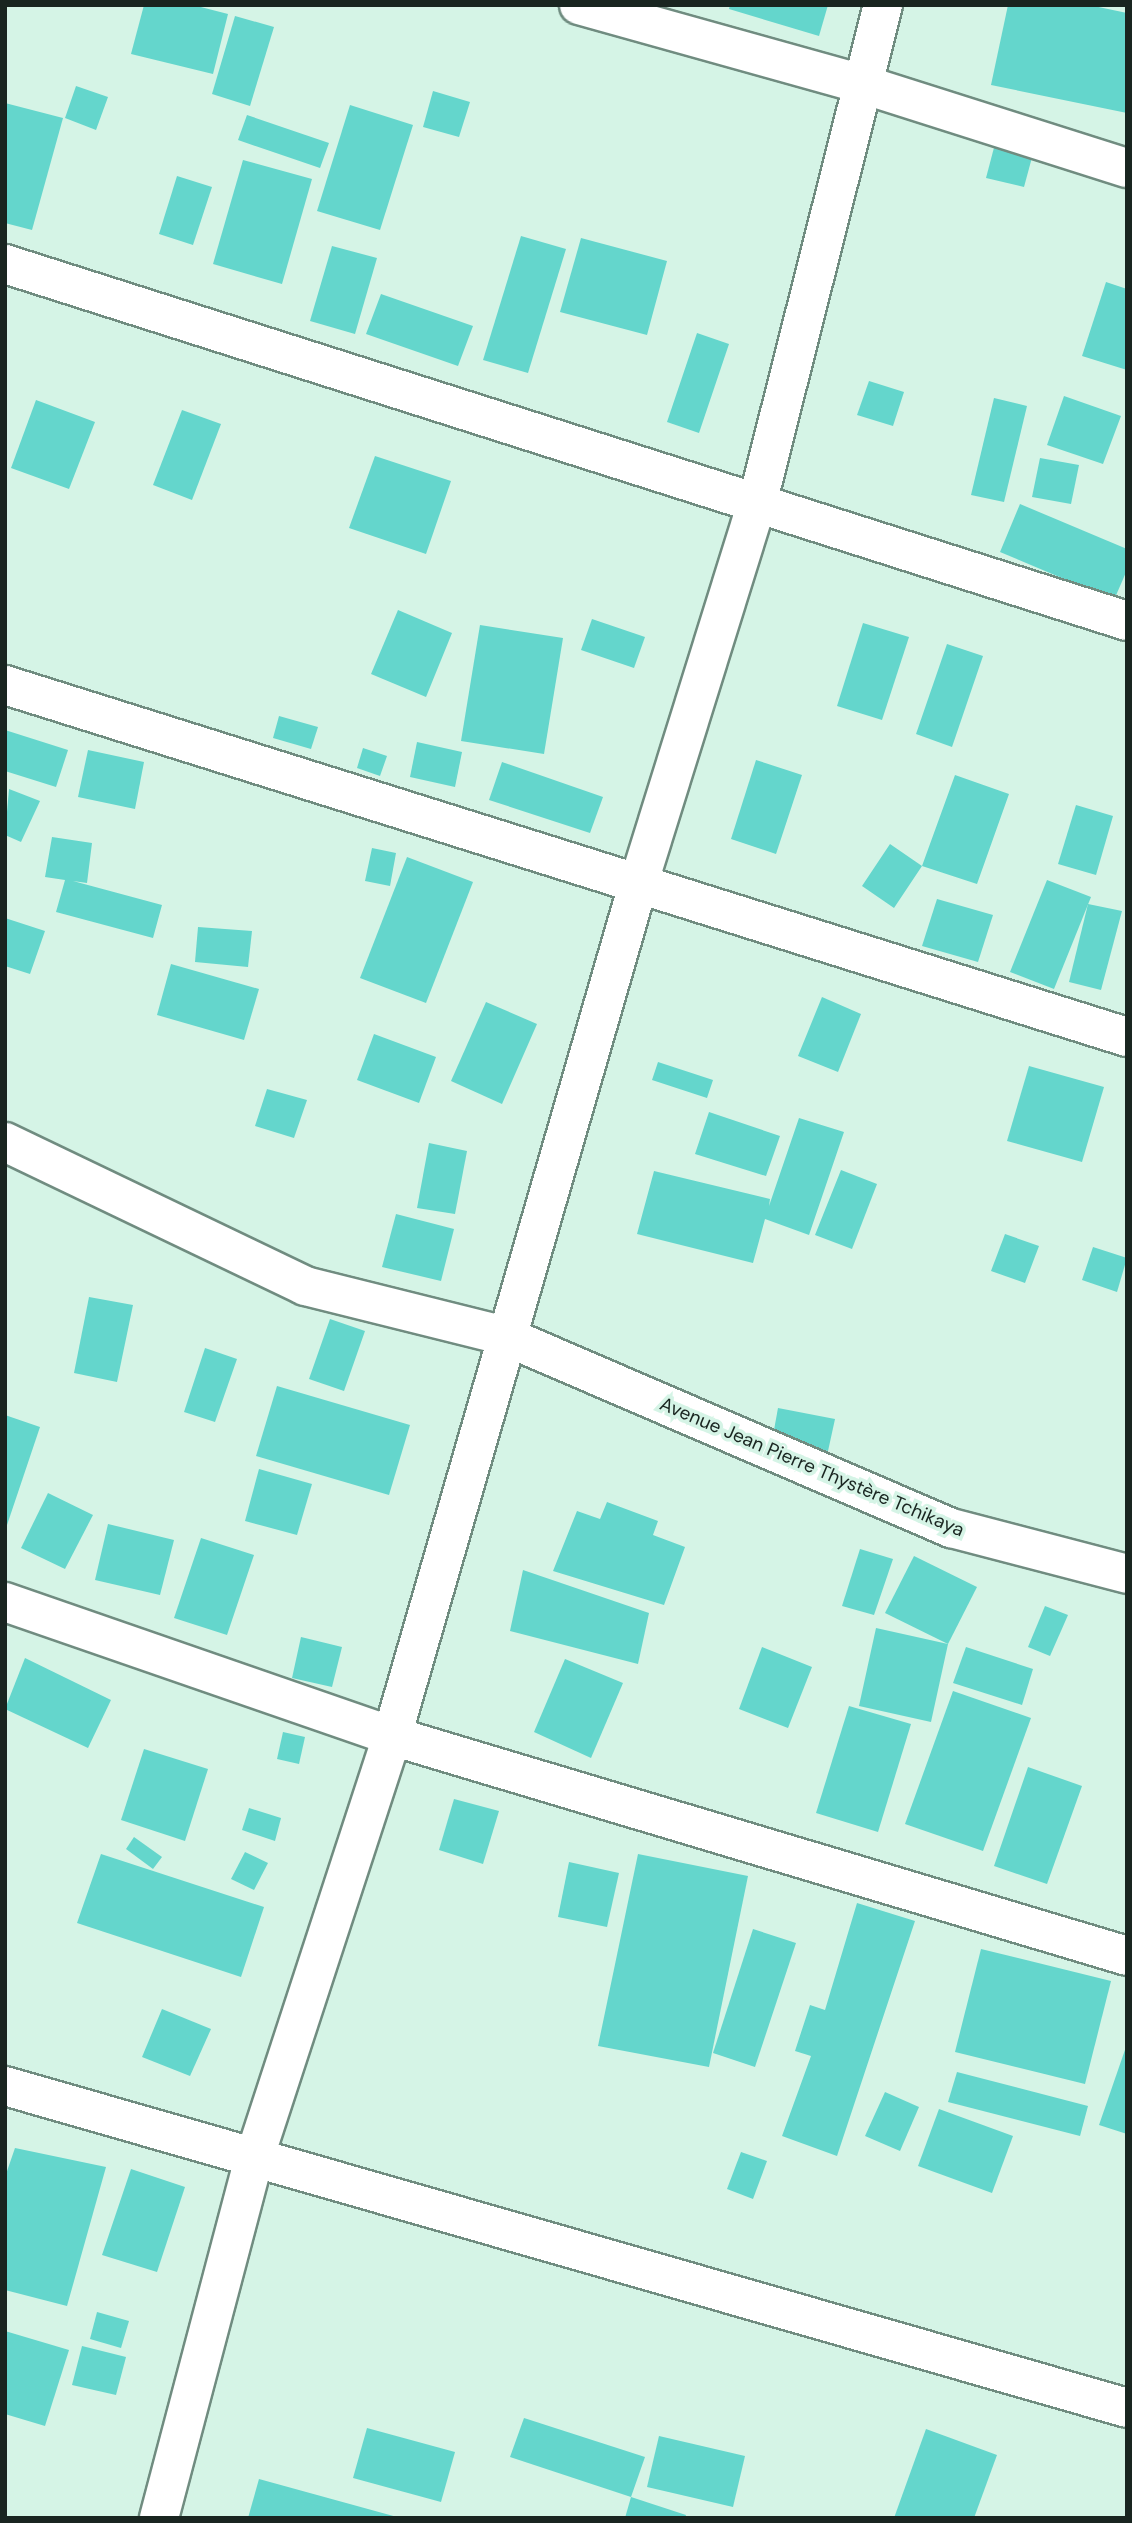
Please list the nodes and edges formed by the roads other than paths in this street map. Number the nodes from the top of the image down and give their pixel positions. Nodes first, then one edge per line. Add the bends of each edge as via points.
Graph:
1 (579, 5) edge
2 (883, 5) edge
3 (862, 84) junction
4 (1127, 168) edge
5 (5, 264) edge
6 (757, 504) junction
7 (1127, 621) edge
8 (5, 685) edge
9 (638, 885) junction
10 (1127, 1037) edge
11 (5, 1142) edge
12 (505, 1336) junction
13 (1127, 1574) edge
14 (5, 1602) edge
15 (392, 1736) junction
16 (1127, 1956) edge
17 (5, 2086) edge
18 (254, 2159) junction
19 (1127, 2408) edge
20 (159, 2518) edge

1 - 3 street
2 - 3 street
3 - 4 street
3 - 6 street
5 - 6 street
6 - 7 street
6 - 9 street
8 - 9 street
9 - 10 street
9 - 12 street
11 - 12 street, Avenue Jean Pierre Thystère Tchikaya via 305,1286
12 - 13 street, Avenue Jean Pierre Thystère Tchikaya via 951,1528
12 - 15 street
14 - 15 street
15 - 16 street
15 - 18 street
17 - 18 street
18 - 19 street
18 - 20 street

